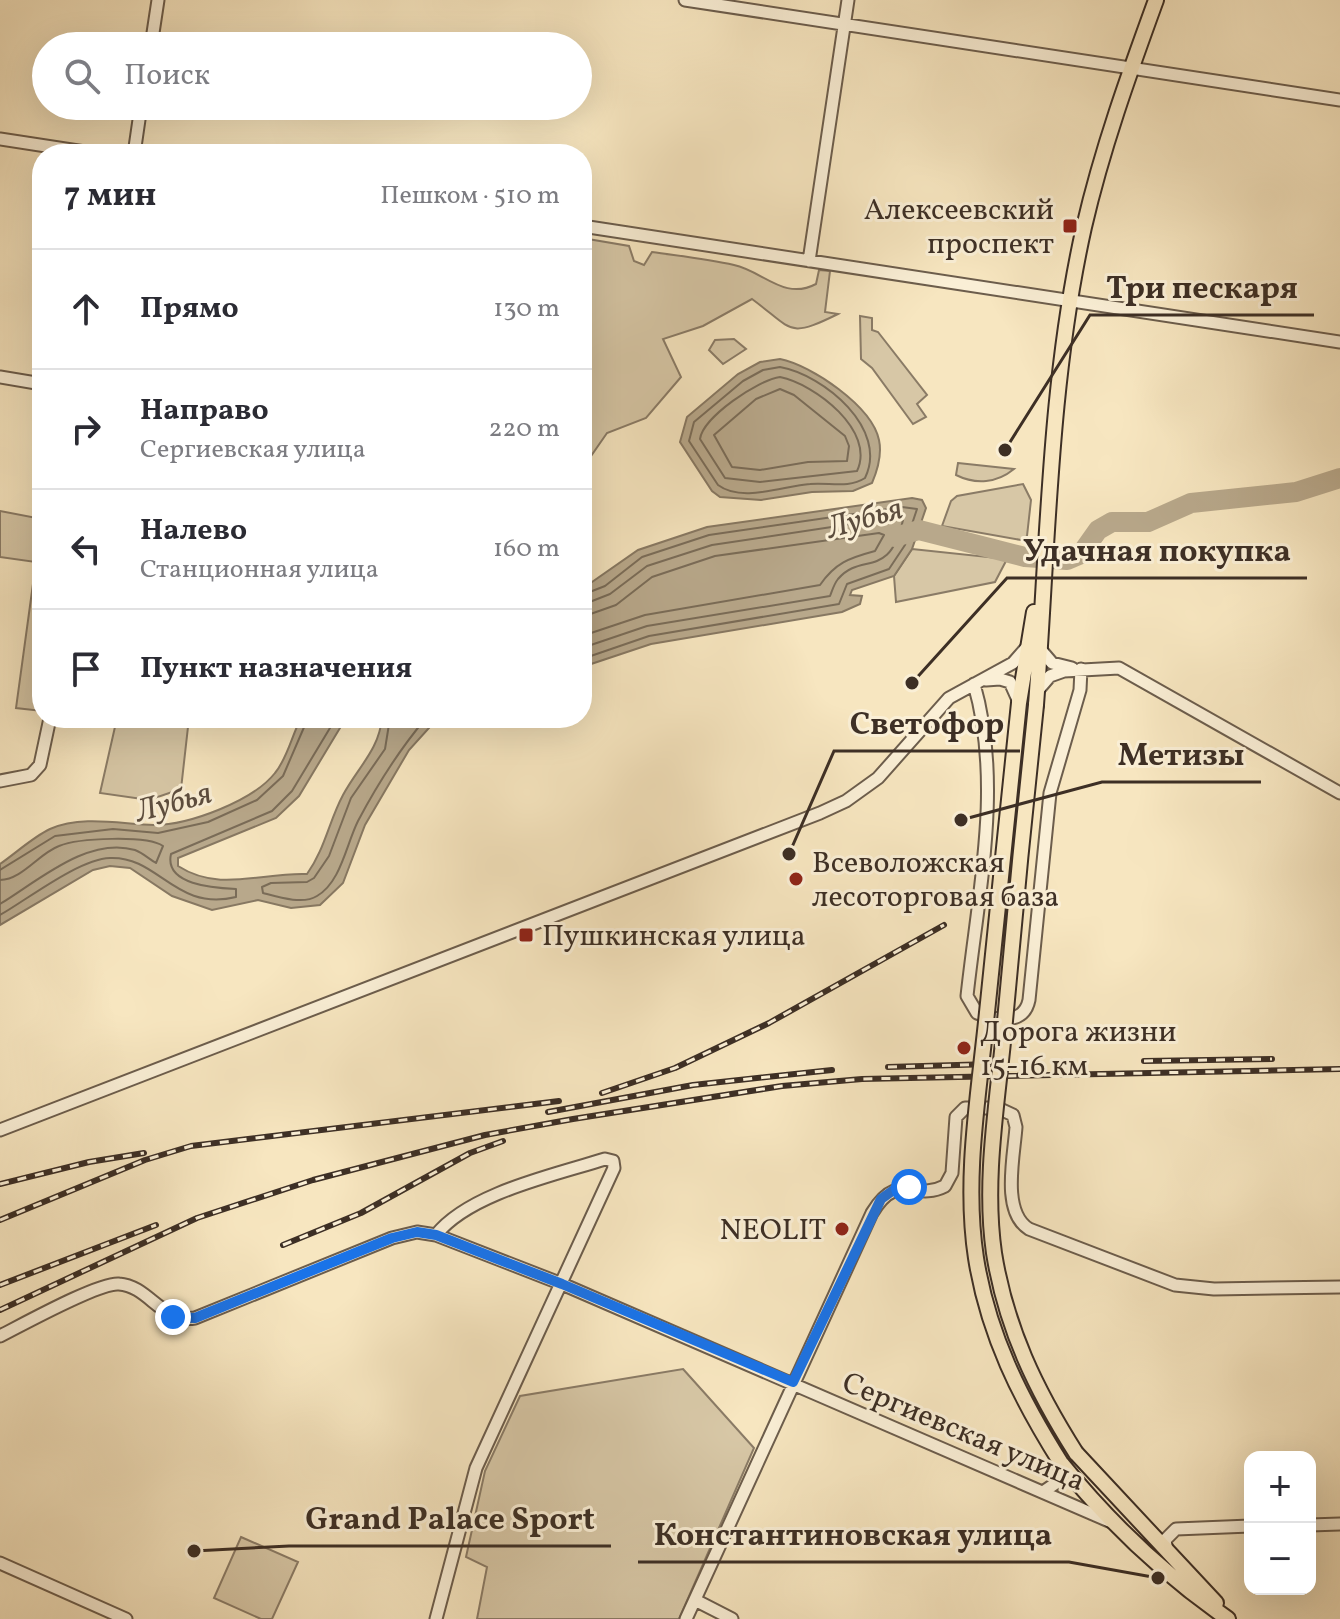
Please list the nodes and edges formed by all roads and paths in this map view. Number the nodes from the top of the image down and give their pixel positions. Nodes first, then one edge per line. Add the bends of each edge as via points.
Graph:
1 (158, 0) edge
2 (685, 0) edge
3 (848, 0) edge
4 (1156, 0) edge
5 (844, 25) junction
6 (153, 32) edge
7 (1131, 69) junction
8 (1340, 100) edge
9 (139, 120) edge
10 (0, 139) edge
11 (33, 144) edge
12 (135, 144) edge
13 (592, 228) edge
14 (809, 261) junction
15 (1070, 299) junction
16 (1340, 342) edge
17 (0, 377) edge
18 (32, 382) edge
19 (1033, 648) junction
20 (1081, 669) junction
21 (974, 684) junction
22 (1036, 699) junction
23 (1019, 703) junction
24 (48, 728) edge
25 (0, 781) edge
26 (1340, 793) edge
27 (0, 1130) edge
28 (436, 1235) junction
29 (562, 1284) junction
30 (1340, 1287) edge
31 (0, 1336) edge
32 (793, 1382) junction
33 (1061, 1463) junction
34 (1043, 1492) junction
35 (1340, 1524) edge
36 (1118, 1525) junction
37 (1316, 1525) edge
38 (1244, 1526) edge
39 (1169, 1555) junction
40 (0, 1563) edge
41 (695, 1600) junction
42 (126, 1619) edge
43 (436, 1619) edge
44 (686, 1619) edge
45 (732, 1619) edge
46 (1228, 1619) edge

1 - 6 street
2 - 5 street
3 - 5 street
4 - 7 main road
5 - 7 street
5 - 14 street
7 - 8 street
7 - 15 main road via 1090,203
9 - 12 street
10 - 11 street
13 - 14 street
14 - 15 street
15 - 16 street
15 - 19 main road
17 - 18 street
19 - 20 street via 1052,663
19 - 21 street
19 - 22 main road
19 - 23 main road
20 - 21 street via 1080,690 1050,793 1029,1000 1024,1012 1012,1019 977,1013 967,996 987,797 985,738
20 - 22 street via 1050,676
20 - 26 street via 1110,666 1135,675
21 - 23 street via 990,679 1010,682
21 - 27 street via 941,705 878,778 820,813
22 - 39 main road, bridge via 997,1103 991,1220 1008,1316 1042,1398 1076,1453
23 - 33 main road, bridge via 977,1100 973,1223 976,1258 1005,1364
24 - 25 street via 40,765 31,775
28 - 29 street, Сергиевская улица
28 - 29 street via 449,1219 515,1187 613,1161
28 - 31 street via 417,1232 392,1238 195,1318 173,1317 133,1289 109,1284
29 - 32 street, Сергиевская улица
29 - 43 street via 476,1468
30 - 32 street via 1175,1285 1033,1231 1020,1224 1014,1211 1013,1115 974,1106 959,1111 954,1126 950,1180 938,1190 895,1189 881,1199
32 - 34 street, Сергиевская улица
32 - 41 street
33 - 34 street via 1059,1481
33 - 36 main road
34 - 36 street, Сергиевская улица
35 - 37 street
36 - 46 main road
38 - 39 street via 1176,1529 1165,1540
39 - 46 main road
40 - 42 street
41 - 44 street
41 - 45 street

